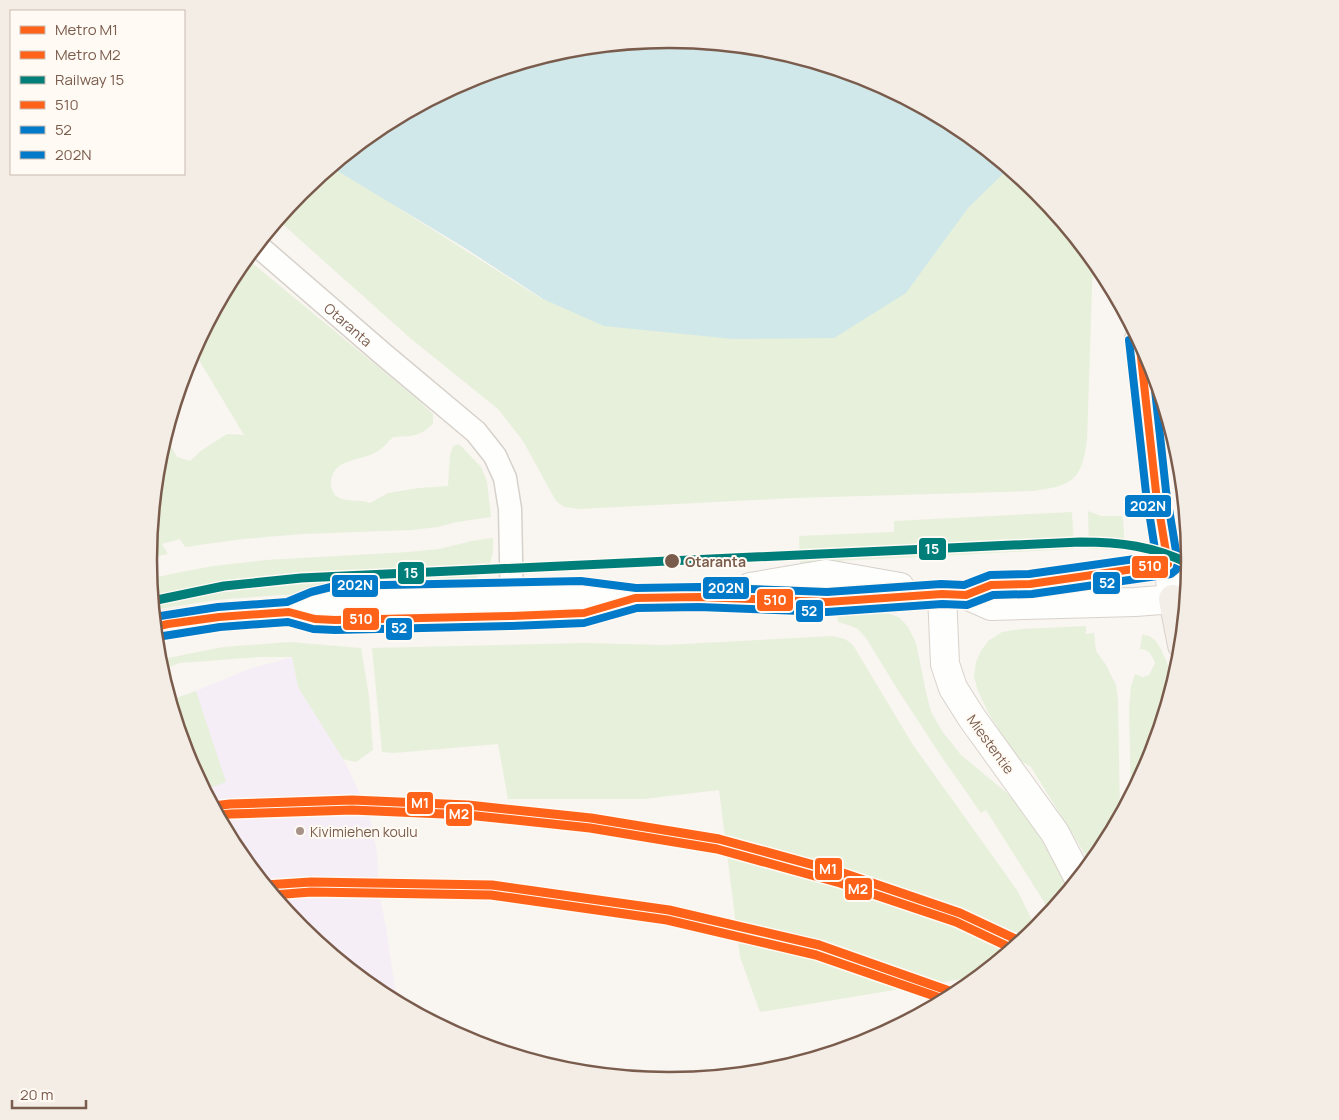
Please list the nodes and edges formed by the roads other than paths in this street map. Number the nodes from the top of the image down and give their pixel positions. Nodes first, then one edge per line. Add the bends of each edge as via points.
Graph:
1 (262, 249) edge
2 (1141, 360) edge
3 (1179, 563) edge
4 (954, 595) junction
5 (1180, 598) edge
6 (512, 604) junction
7 (161, 626) edge
8 (1076, 872) edge

1 - 6 street, Otaranta via 476,432 495,456 505,478 510,509
2 - 3 main road via 1156,492
3 - 4 main road via 1030,584 991,585
3 - 5 main road
4 - 5 main road via 990,606
4 - 6 main road via 828,602 699,596 635,598 581,592
4 - 8 main road, Miestentie via 945,664 953,688 1056,833
6 - 7 main road via 335,596 289,612

